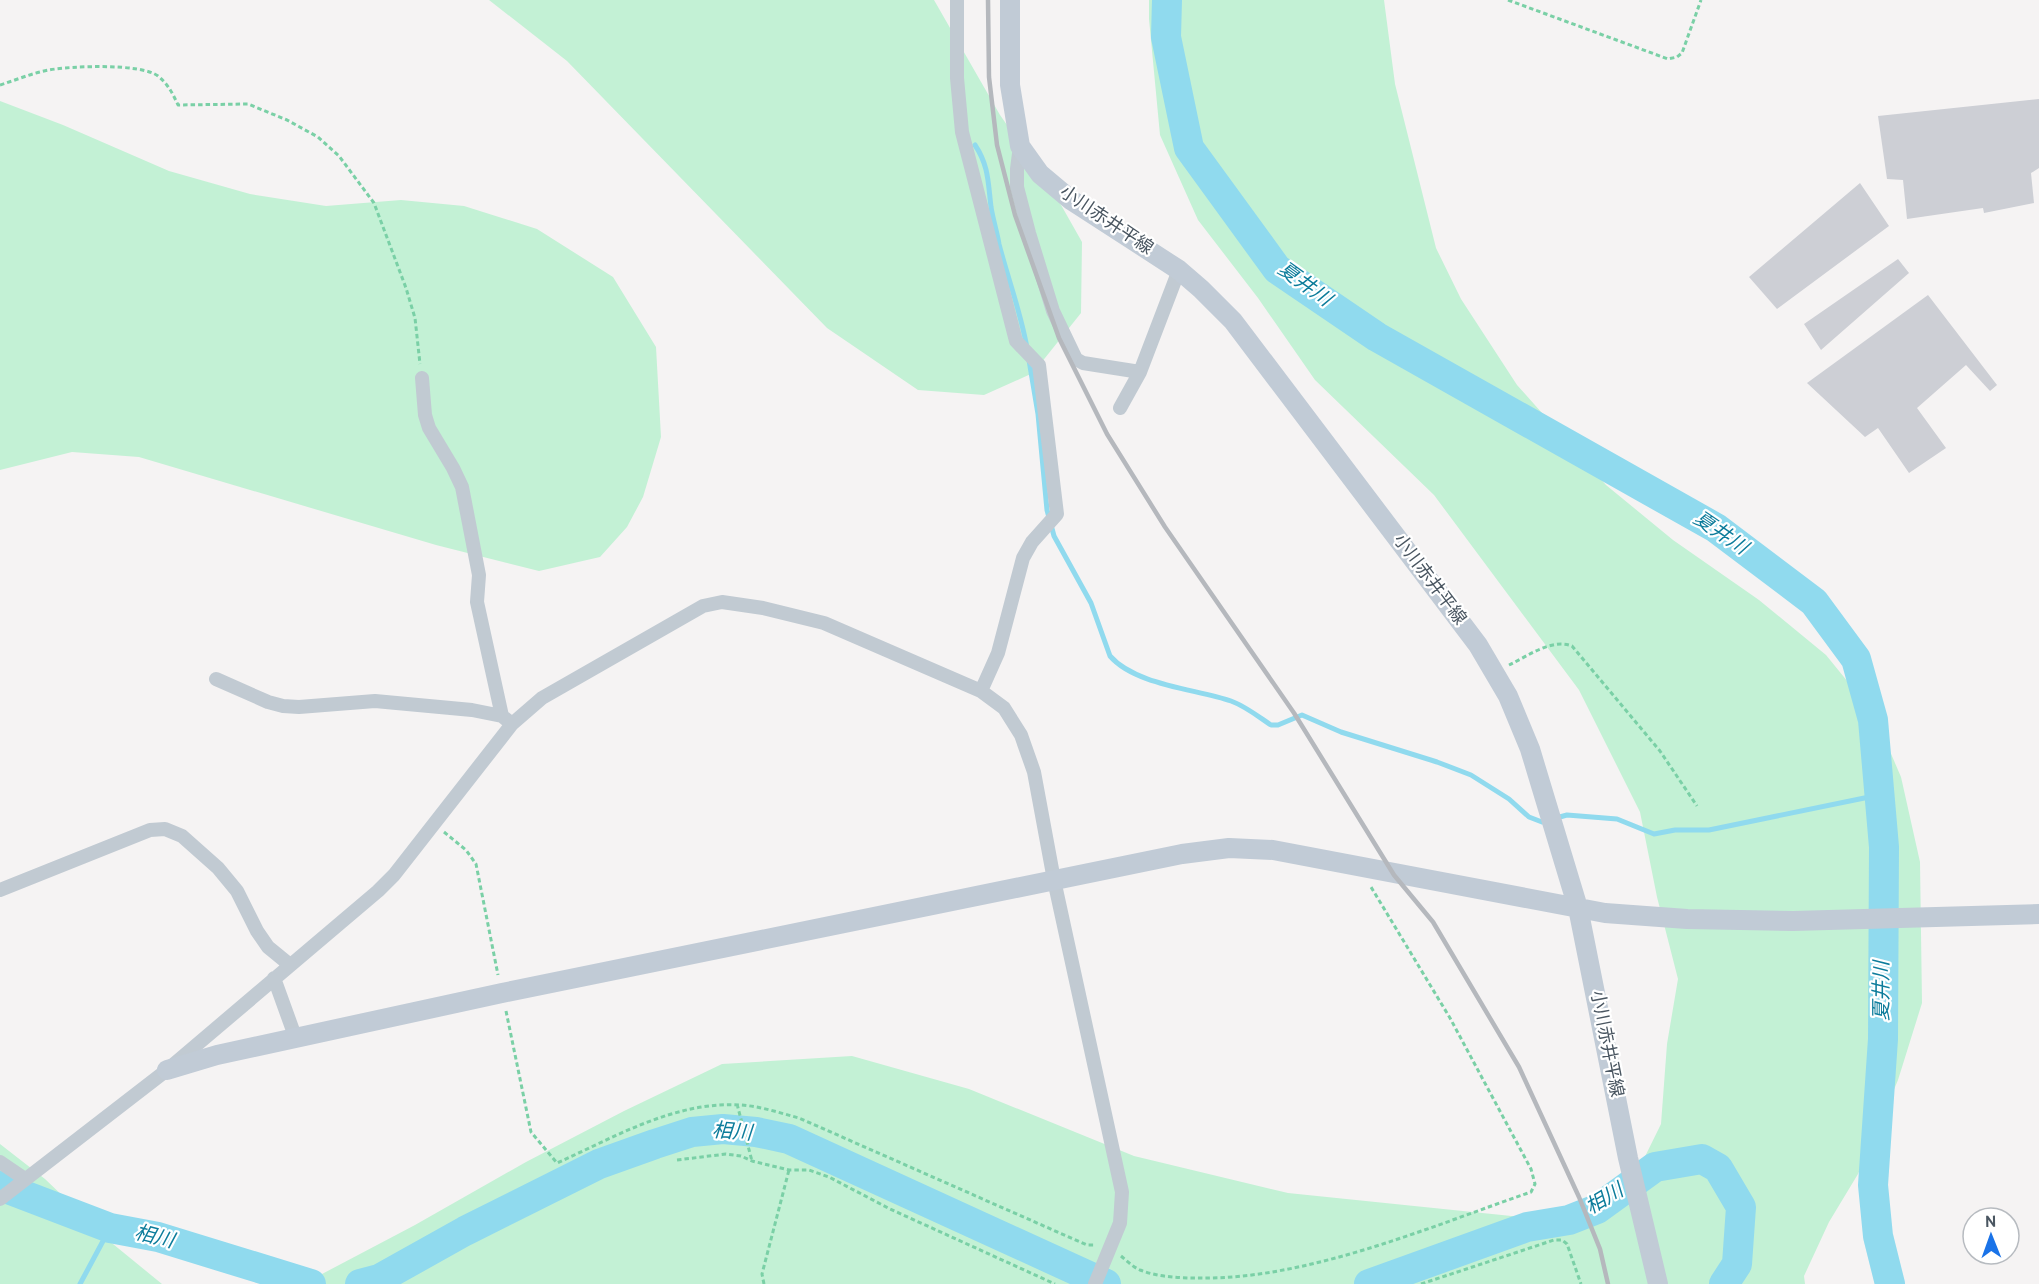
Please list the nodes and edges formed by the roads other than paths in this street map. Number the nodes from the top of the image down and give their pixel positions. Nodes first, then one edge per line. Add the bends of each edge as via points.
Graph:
1 (957, 0) edge
2 (1010, 0) edge
3 (1020, 146) junction
4 (1179, 270) junction
5 (1140, 372) junction
6 (422, 378) road end
7 (1120, 408) dead end
8 (216, 679) dead end
9 (981, 691) junction
10 (507, 720) junction
11 (1054, 880) junction
12 (0, 890) edge
13 (1578, 908) junction
14 (2039, 914) edge
15 (290, 966) junction
16 (274, 978) junction
17 (296, 1039) junction
18 (167, 1070) junction
19 (0, 1162) edge
20 (23, 1181) junction
21 (0, 1199) edge
22 (1095, 1284) edge
23 (1658, 1284) edge

1 - 9 street via 962,132 1016,341 1039,365 1057,514 1023,558 998,653
2 - 3 street, 小川赤井平線 via 1010,85
3 - 4 street, 小川赤井平線 via 1040,174 1071,200
3 - 5 street via 1017,187 1029,233 1053,311 1076,359
4 - 5 street
4 - 13 street, 小川赤井平線 via 1233,321 1478,645 1508,696 1530,749
5 - 7 street
6 - 10 street via 429,429 462,487 480,575 477,602
8 - 10 street via 283,706 375,701 471,710
9 - 10 street via 824,623 722,602 703,606
9 - 11 street via 1004,708 1021,735 1034,772
10 - 15 street via 393,875
11 - 13 street via 1182,854 1229,848 1273,850
11 - 17 street
11 - 22 street via 1122,1192 1120,1223
12 - 15 street via 150,830 165,829 182,836 218,868 237,891 268,947
13 - 14 street via 1605,914 1687,919 1793,921
13 - 23 street, 小川赤井平線 via 1628,1158
15 - 16 street
16 - 17 street
16 - 18 street
17 - 18 street via 217,1054
18 - 20 street
19 - 20 street
20 - 21 street

